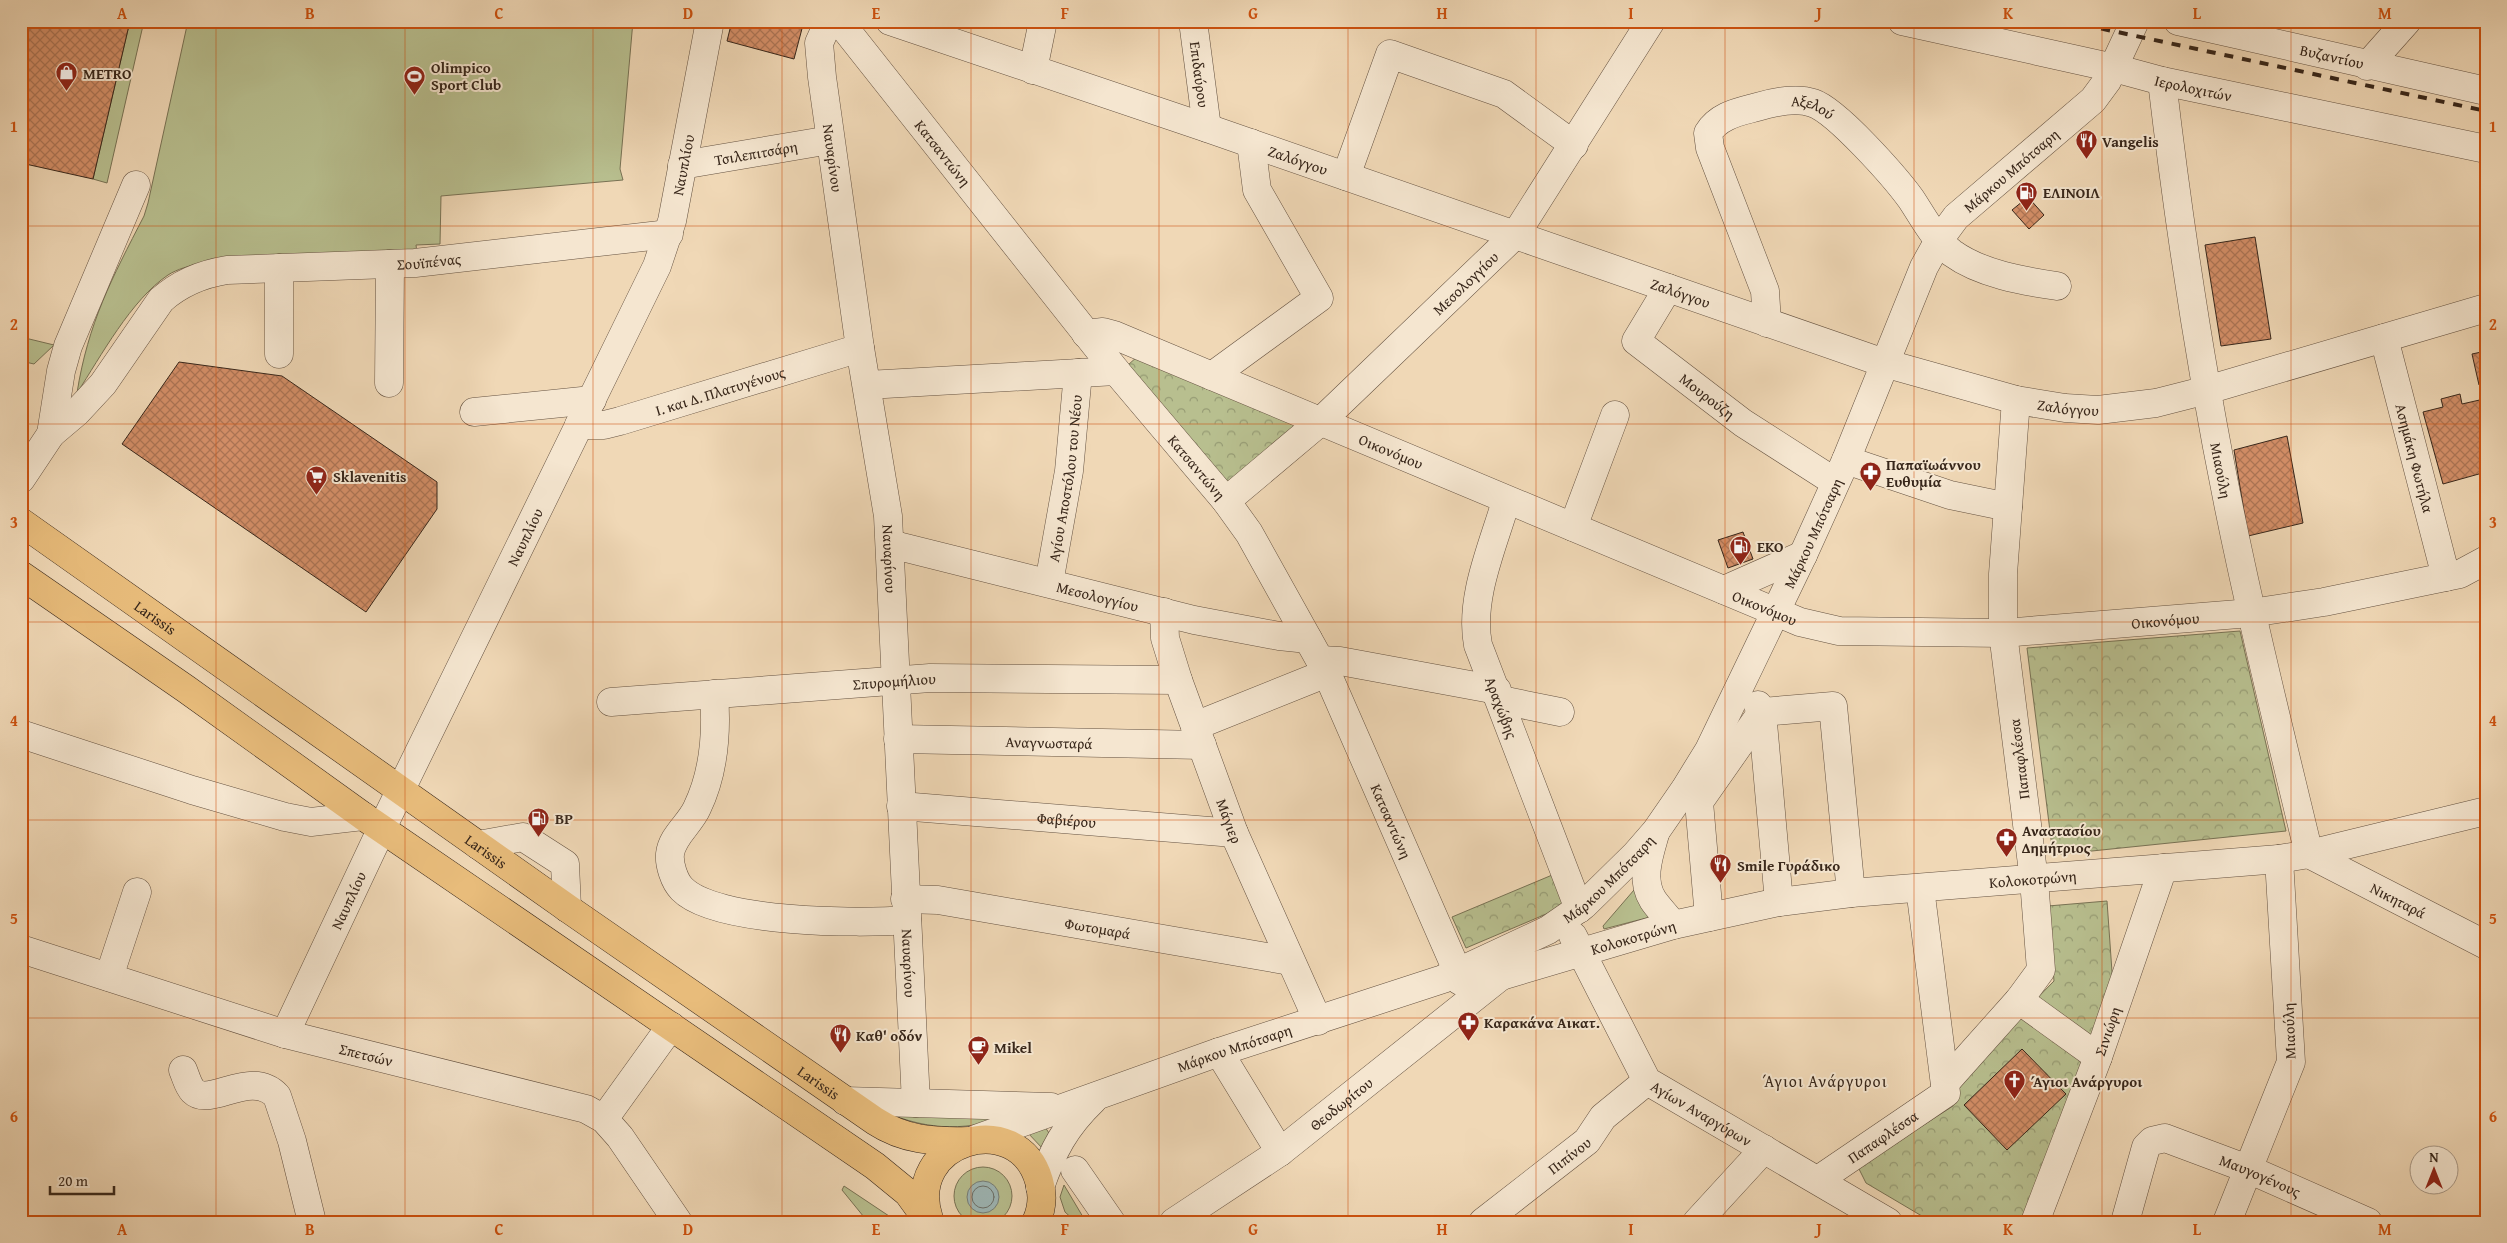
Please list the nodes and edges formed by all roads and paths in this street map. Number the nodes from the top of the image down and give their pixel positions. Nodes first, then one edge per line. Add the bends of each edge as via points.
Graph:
1 (710, 21) edge
2 (828, 21) edge
3 (839, 21) edge
4 (890, 21) edge
5 (1044, 21) edge
6 (1194, 21) edge
7 (1651, 21) edge
8 (1902, 21) edge
9 (2135, 21) edge
10 (2178, 21) edge
11 (2407, 21) edge
12 (2367, 66) junction
13 (2114, 68) junction
14 (1034, 70) junction
15 (2162, 81) junction
16 (2486, 91) edge
17 (1207, 128) junction
18 (830, 140) junction
19 (1251, 142) junction
20 (1574, 145) junction
21 (2486, 149) edge
22 (682, 165) junction
23 (1346, 176) junction
24 (136, 185) dead end
25 (669, 234) junction
26 (1516, 234) junction
27 (1939, 240) junction
28 (390, 264) junction
29 (279, 268) junction
30 (2057, 286) dead end
31 (1668, 288) junction
32 (2486, 308) edge
33 (1767, 322) junction
34 (1086, 334) junction
35 (2384, 338) junction
36 (860, 348) junction
37 (279, 354) dead end
38 (1884, 363) junction
39 (1116, 372) junction
40 (1078, 373) junction
41 (1212, 376) junction
42 (389, 383) dead end
43 (866, 385) junction
44 (2207, 390) junction
45 (592, 400) junction
46 (2016, 400) junction
47 (474, 412) dead end
48 (1615, 415) dead end
49 (1320, 422) junction
50 (579, 425) junction
51 (51, 434) junction
52 (1841, 471) junction
53 (21, 479) edge
54 (1226, 501) junction
55 (1506, 501) junction
56 (2008, 506) junction
57 (21, 522) edge
58 (1573, 527) junction
59 (890, 544) junction
60 (1803, 555) junction
61 (2486, 560) edge
62 (21, 575) edge
63 (2446, 577) junction
64 (1049, 583) junction
65 (1724, 590) junction
66 (1164, 612) junction
67 (1776, 612) junction
68 (2252, 613) junction
69 (2003, 633) junction
70 (1318, 657) junction
71 (1748, 668) junction
72 (1178, 680) junction
73 (895, 681) junction
74 (714, 694) junction
75 (1499, 695) junction
76 (611, 702) dead end
77 (1560, 712) dead end
78 (1762, 712) junction
79 (21, 734) edge
80 (1198, 735) junction
81 (898, 739) junction
82 (400, 791) junction
83 (901, 806) junction
84 (2486, 811) edge
85 (372, 822) junction
86 (1656, 830) junction
87 (1234, 833) junction
88 (2309, 854) junction
89 (2279, 859) junction
90 (2163, 868) junction
91 (2034, 880) junction
92 (1920, 888) junction
93 (137, 892) dead end
94 (1851, 893) junction
95 (1779, 902) junction
96 (906, 910) junction
97 (1572, 914) junction
98 (1709, 917) junction
99 (1673, 925) junction
100 (2486, 945) edge
101 (21, 949) edge
102 (1581, 952) junction
103 (1290, 960) junction
104 (1458, 973) junction
105 (1501, 976) junction
106 (109, 977) junction
107 (1426, 986) junction
108 (2019, 1000) junction
109 (1318, 1021) junction
110 (671, 1026) junction
111 (285, 1034) junction
112 (1219, 1052) junction
113 (2098, 1057) junction
114 (183, 1070) dead end
115 (1647, 1080) junction
116 (1946, 1088) junction
117 (1100, 1094) junction
118 (845, 1100) junction
119 (916, 1103) junction
120 (1062, 1107) junction
121 (604, 1119) junction
122 (972, 1140) junction
123 (1764, 1149) junction
124 (1280, 1152) junction
125 (2248, 1169) junction
126 (1075, 1170) dead end
127 (1818, 1180) junction
128 (1040, 1210) edge
129 (312, 1222) edge
130 (678, 1222) edge
131 (930, 1222) edge
132 (1111, 1222) edge
133 (1174, 1222) edge
134 (1483, 1222) edge
135 (1697, 1222) edge
136 (1888, 1222) edge
137 (2035, 1222) edge
138 (2125, 1222) edge
139 (2227, 1222) edge
140 (2368, 1222) edge

1 - 22 street, Ναυπλίου
2 - 18 street, Ναυαρίνου via 819,43 819,58
3 - 34 street, Κατσαντώνη
4 - 14 street, Ζαλόγγου
5 - 14 street
6 - 17 street, Επιδαύρου
7 - 20 street, Μεσολογγίου
8 - 13 street, Ιερολοχιτών
9 - 13 street, Μάρκου Μπότσαρη
10 - 12 street, Βυζαντίου
11 - 12 street
12 - 16 street, Βυζαντίου
13 - 15 street, Ιερολοχιτών
13 - 27 street, Μάρκου Μπότσαρη via 2084,109 1964,210
14 - 17 street, Ζαλόγγου
15 - 21 street, Ιερολοχιτών
15 - 44 street, Μιαούλη
17 - 19 street, Ζαλόγγου
18 - 22 street, Τσιλεπιτσάρη
18 - 36 street, Ναυαρίνου
19 - 23 street, Ζαλόγγου
19 - 41 street via 1257,190 1319,298
20 - 23 street via 1504,94 1390,54
20 - 26 street, Μεσολογγίου
22 - 25 street, Ναυπλίου
23 - 26 street, Ζαλόγγου
24 - 51 street via 68,346
25 - 28 street, Σουϊπένας
25 - 45 street, Ναυπλίου via 657,266
26 - 31 street, Ζαλόγγου
26 - 49 street, Μεσολογγίου
27 - 30 street, Αξελού via 1953,253 1985,269
27 - 33 street, Αξελού via 1910,197 1882,164 1834,116 1818,105 1781,101 1729,115 1712,126 1708,142 1765,291
27 - 38 street, Μάρκου Μπότσαρη via 1924,267
28 - 29 street, Σουϊπένας
28 - 42 street
29 - 37 street
29 - 51 street, Σουϊπένας via 219,272 189,281 173,290 161,300 103,384
31 - 33 street, Ζαλόγγου
31 - 52 street, Μουρούζη via 1636,341 1743,423
32 - 35 street, Ζαλόγγου
33 - 38 street, Ζαλόγγου
34 - 39 street, Κατσαντώνη
34 - 41 street, Οικονόμου via 1103,332 1114,335
35 - 44 street, Ζαλόγγου
35 - 63 street, Ασημάκη Φωτήλα
36 - 43 street, Ναυαρίνου
36 - 50 street, Ι. και Δ. Πλατυγένους via 620,421
38 - 46 street, Ζαλόγγου
38 - 52 street, Μάρκου Μπότσαρη
39 - 40 street
39 - 54 street, Κατσαντώνη
40 - 43 street
40 - 64 street, Αγίου Αποστόλου του Νέου via 1069,471
41 - 49 street, Οικονόμου
43 - 59 street, Ναυαρίνου via 883,480
44 - 46 street, Ζαλόγγου via 2156,403 2098,410
44 - 68 street, Μιαούλη
45 - 47 street
45 - 50 street, Ναυπλίου
46 - 56 street, Παπαφλέσσα
48 - 58 street
49 - 54 street, Μεσολογγίου
49 - 55 street, Οικονόμου
50 - 82 street, Ναυπλίου
51 - 53 street
52 - 56 street
52 - 60 street, Μάρκου Μπότσαρη
54 - 70 street, Κατσαντώνη via 1254,542
55 - 58 street, Οικονόμου
55 - 75 street, Αραχώβης via 1482,580 1475,629 1478,646
56 - 69 street, Παπαφλέσσα
57 - 82 main road, Larissis
58 - 65 street, Οικονόμου
59 - 64 street, Μεσολογγίου
59 - 73 street, Ναυαρίνου
60 - 65 street
60 - 67 street, Μάρκου Μπότσαρη
61 - 63 street, Οικονόμου via 2468,572
62 - 85 main road
63 - 68 street, Οικονόμου
64 - 66 street, Μεσολογγίου
65 - 67 street, Οικονόμου
66 - 70 street, Μεσολογγίου via 1242,630
66 - 72 street, Μάγιερ via 1165,638
67 - 69 street, Οικονόμου via 1811,626 1839,631
67 - 71 street, Μάρκου Μπότσαρη
68 - 69 street, Οικονόμου
68 - 88 street, Μιαούλη
69 - 91 street, Παπαφλέσσα
70 - 75 street, Αναγνωσταρά
70 - 80 street, Αναγνωσταρά
70 - 104 street, Κατσαντώνη
71 - 78 street via 1752,689
71 - 86 street, Μάρκου Μπότσαρη via 1704,758
72 - 73 street, Σπυρομήλιου via 998,677
72 - 80 street, Μάγιερ
73 - 74 street, Σπυρομήλιου
73 - 81 street, Ναυαρίνου
74 - 76 street, Σπυρομήλιου
74 - 96 street, Φωτομαρά via 714,746 701,799 675,839 670,853 679,886 696,899 749,913 805,920 870,922
75 - 77 street, Αναγνωσταρά
75 - 97 street, Αραχώβης
78 - 94 street via 1833,706
78 - 95 street
78 - 98 street via 1700,802
79 - 85 street via 285,817 311,822
80 - 81 street, Αναγνωσταρά
80 - 87 street, Μάγιερ
81 - 83 street, Ναυαρίνου
82 - 85 street, Ναυπλίου
82 - 118 main road, Larissis
83 - 87 street, Φαβιέρου
83 - 96 street, Ναυαρίνου
84 - 88 street, Κολοκοτρώνη
85 - 110 main road
85 - 111 street, Ναυπλίου
86 - 97 street, Μάρκου Μπότσαρη via 1610,880
86 - 99 street via 1648,859 1647,885 1654,902
87 - 103 street, Μάγιερ
88 - 89 street, Κολοκοτρώνη
88 - 100 street, Νικηταρά
89 - 90 street, Κολοκοτρώνη
89 - 125 street, Μιαούλη via 2292,1053 2287,1077
90 - 91 street, Κολοκοτρώνη
90 - 113 street, Σινιώρη
91 - 92 street, Κολοκοτρώνη
91 - 108 street, Παπαφλέσσα via 2041,970
92 - 94 street, Κολοκοτρώνη
92 - 116 street
93 - 106 street
94 - 95 street, Κολοκοτρώνη
95 - 98 street, Κολοκοτρώνη
96 - 103 street, Φωτομαρά via 938,900
96 - 119 street, Ναυαρίνου
97 - 102 street, Αγίων Αναργύρων
97 - 104 street, Μάρκου Μπότσαρη
98 - 99 street, Κολοκοτρώνη
99 - 102 street, Κολοκοτρώνη
101 - 106 street, Σπετσών
102 - 105 street, Μάρκου Μπότσαρη
102 - 115 street, Αγίων Αναργύρων
103 - 109 street, Μάγιερ
104 - 107 street, Μάρκου Μπότσαρη
105 - 107 street, Μάρκου Μπότσαρη
105 - 124 street, Θεοδωρίτου
106 - 111 street, Σπετσών
107 - 109 street, Μάρκου Μπότσαρη
108 - 113 street
108 - 116 street, Παπαφλέσσα
109 - 112 street, Μάρκου Μπότσαρη
110 - 121 street
110 - 131 main road via 894,1180
111 - 121 street, Σπετσών via 564,1103
112 - 117 street, Μάρκου Μπότσαρη
112 - 124 street
113 - 137 street, Σινιώρη
114 - 129 street via 192,1090 199,1094 257,1085 272,1090 292,1141
115 - 123 street, Αγίων Αναργύρων
115 - 134 street, Πιπίνου via 1603,1117 1587,1141
116 - 127 street, Παπαφλέσσα
117 - 120 street, Μάρκου Μπότσαρη
117 - 128 street via 1067,1126 1056,1147
118 - 119 street
118 - 122 main road, Larissis via 904,1136 935,1141
119 - 120 street
120 - 122 street, Μάρκου Μπότσαρη
121 - 130 street
122 - 128 main road, Larissis via 993,1140 1016,1149 1033,1167
122 - 131 main road via 946,1152 931,1172 924,1196
123 - 127 street, Αγίων Αναργύρων
123 - 135 street
124 - 133 street, Θεοδωρίτου
125 - 138 street, Μαυγογένους via 2165,1138 2152,1141 2143,1157
125 - 139 street, Μιαούλη
125 - 140 street, Μαυγογένους
126 - 132 street
127 - 136 street, Αγίων Αναργύρων

